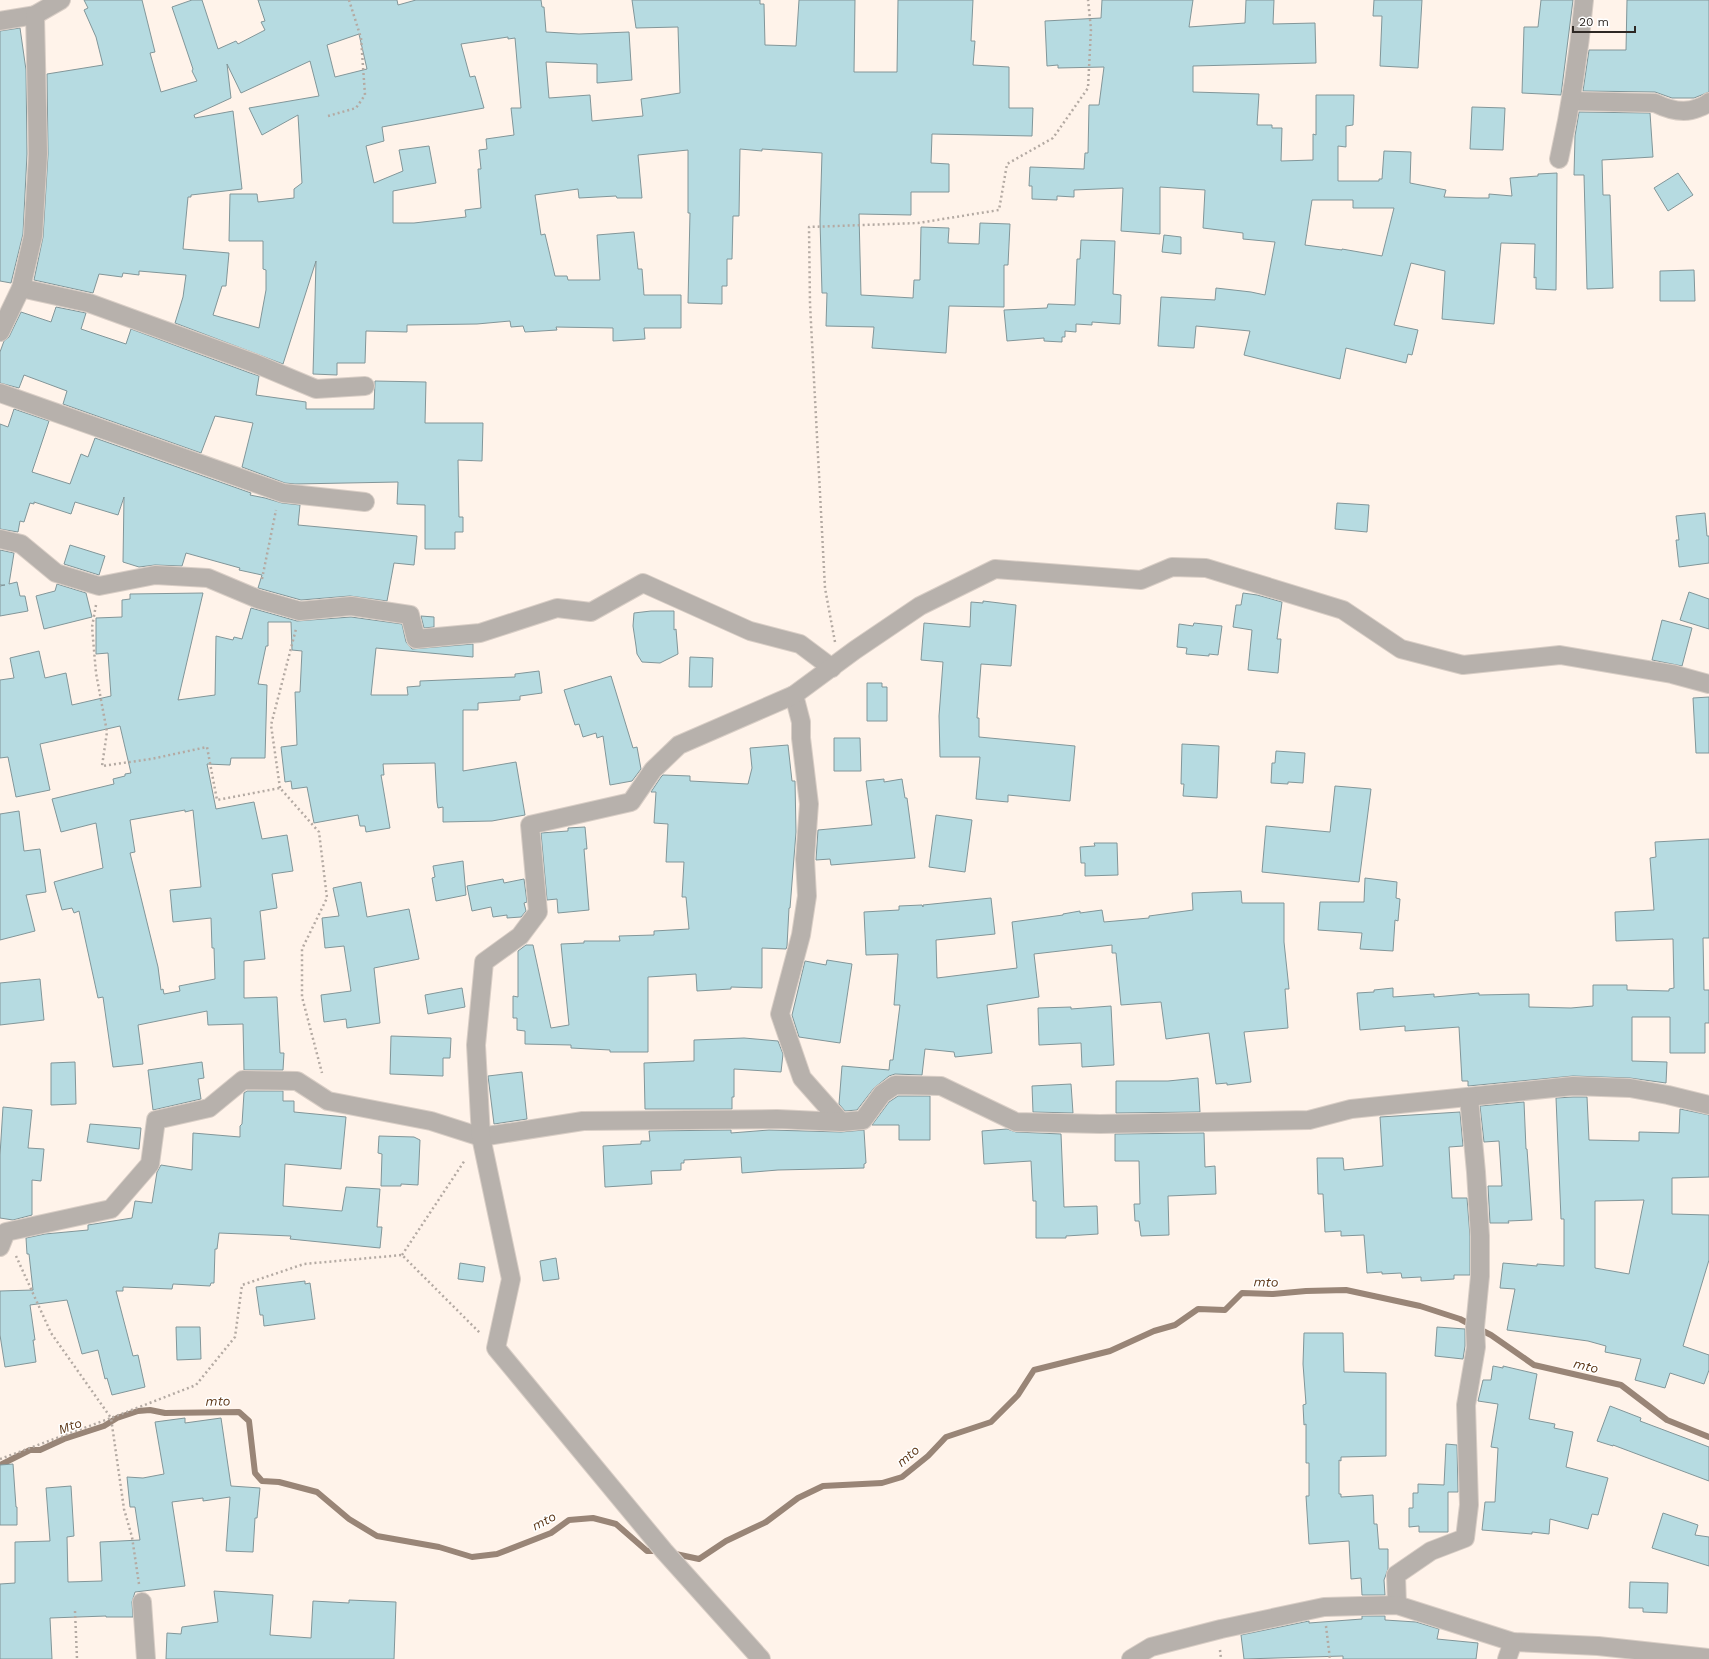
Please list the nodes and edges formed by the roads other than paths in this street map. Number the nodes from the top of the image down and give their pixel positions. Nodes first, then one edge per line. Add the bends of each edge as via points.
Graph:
1 (61, 0) edge
2 (1584, 0) edge
3 (35, 15) junction
4 (0, 21) edge
5 (1572, 101) junction
6 (1709, 102) edge
7 (1559, 159) dead end
8 (21, 288) junction
9 (0, 332) edge
10 (365, 386) dead end
11 (0, 393) edge
12 (365, 502) dead end
13 (0, 539) edge
14 (835, 665) junction
15 (1709, 684) edge
16 (794, 695) junction
17 (1469, 1098) junction
18 (1709, 1105) edge
19 (841, 1122) junction
20 (481, 1138) junction
21 (3, 1239) edge
22 (142, 1602) road end
23 (1397, 1605) junction
24 (1513, 1642) junction
25 (1709, 1658) edge
26 (146, 1659) edge
27 (761, 1659) edge
28 (1131, 1659) edge
29 (1507, 1659) edge

1 - 3 street
2 - 5 street
3 - 4 street
3 - 8 street via 38,154 33,236
5 - 6 street via 1655,103 1665,108 1688,112
5 - 7 street
8 - 9 street
8 - 10 street via 89,303 254,363 316,389
11 - 12 street via 283,492
13 - 14 street via 21,544 56,574 99,586 155,575 208,578 258,599 300,611 351,606 410,615 416,639 480,632 557,608 591,612 642,583 750,631 800,644
14 - 15 street via 920,606 995,569 1141,580 1172,567 1206,568 1343,610 1401,649 1462,665 1560,655 1672,674
14 - 16 street
16 - 19 street via 801,722 809,804 807,896 801,935 780,1014 802,1078
16 - 20 street via 679,745 652,770 631,802 530,825 538,912 520,936 484,962 476,1045
17 - 18 street via 1580,1086 1630,1088
17 - 19 street via 1350,1109 1309,1120 1016,1122 942,1086 895,1085 882,1094 863,1120
17 - 23 street via 1480,1236 1480,1276 1475,1327 1476,1347 1466,1405 1469,1506 1466,1538 1431,1551 1396,1575
19 - 20 street via 777,1119 582,1121
20 - 21 street via 431,1121 328,1101 297,1081 242,1080 209,1108 156,1120 150,1164 111,1209
20 - 27 street via 511,1279 496,1348 664,1551
22 - 26 street
23 - 24 street
23 - 28 street via 1324,1607 1151,1647
24 - 25 street via 1598,1646
24 - 29 street

